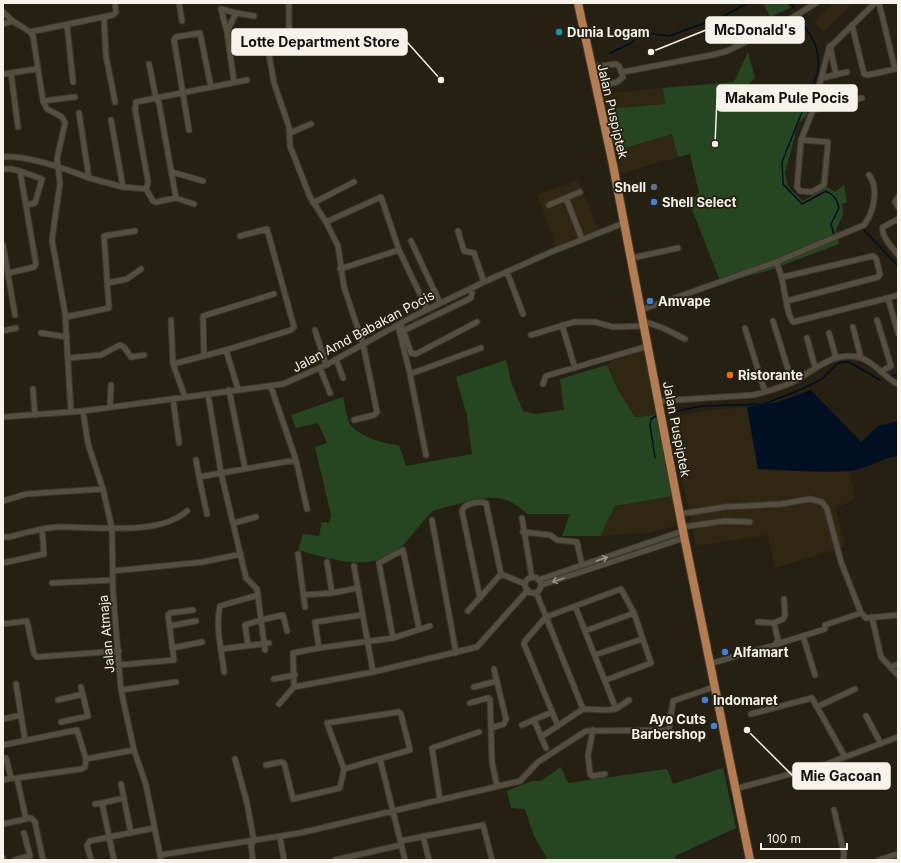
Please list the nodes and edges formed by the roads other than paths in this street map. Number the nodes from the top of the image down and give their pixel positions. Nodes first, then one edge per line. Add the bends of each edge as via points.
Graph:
1 (115, 3) edge
2 (179, 3) edge
3 (289, 3) edge
4 (578, 3) edge
5 (816, 3) edge
6 (875, 3) edge
7 (879, 3) edge
8 (3, 12) edge
9 (236, 13) junction
10 (254, 16) dead end
11 (104, 18) junction
12 (182, 21) dead end
13 (13, 22) junction
14 (3, 24) edge
15 (67, 25) junction
16 (852, 25) junction
17 (30, 32) junction
18 (227, 32) junction
19 (830, 46) junction
20 (149, 64) dead end
21 (591, 66) junction
22 (37, 69) junction
23 (623, 72) junction
24 (847, 72) dead end
25 (11, 73) junction
26 (3, 74) edge
27 (836, 75) junction
28 (822, 78) junction
29 (247, 80) dead end
30 (73, 82) dead end
31 (234, 82) junction
32 (211, 87) junction
33 (596, 87) junction
34 (182, 92) junction
35 (75, 97) dead end
36 (156, 98) junction
37 (862, 98) dead end
38 (43, 101) junction
39 (115, 102) dead end
40 (813, 110) junction
41 (79, 113) dead end
42 (111, 120) dead end
43 (311, 124) dead end
44 (18, 127) dead end
45 (189, 130) dead end
46 (290, 133) junction
47 (801, 140) junction
48 (3, 157) edge
49 (56, 166) junction
50 (3, 169) edge
51 (20, 171) junction
52 (172, 172) junction
53 (869, 175) dead end
54 (90, 178) junction
55 (203, 181) dead end
56 (354, 182) dead end
57 (123, 186) junction
58 (146, 189) junction
59 (580, 192) dead end
60 (898, 197) edge
61 (176, 198) junction
62 (566, 198) junction
63 (313, 202) junction
64 (194, 204) dead end
65 (26, 205) junction
66 (549, 205) dead end
67 (898, 207) edge
68 (898, 219) edge
69 (326, 222) junction
70 (624, 223) junction
71 (135, 231) dead end
72 (458, 231) dead end
73 (240, 236) dead end
74 (582, 239) junction
75 (411, 241) dead end
76 (3, 245) edge
77 (678, 248) dead end
78 (399, 250) junction
79 (898, 255) edge
80 (632, 258) junction
81 (776, 262) junction
82 (141, 269) dead end
83 (340, 269) junction
84 (507, 272) junction
85 (8, 273) junction
86 (783, 277) junction
87 (484, 282) junction
88 (108, 283) junction
89 (470, 289) junction
90 (274, 294) dead end
91 (898, 295) edge
92 (888, 298) junction
93 (787, 301) junction
94 (440, 303) junction
95 (427, 310) junction
96 (641, 310) junction
97 (523, 314) dead end
98 (15, 315) dead end
99 (66, 317) junction
100 (171, 320) dead end
101 (877, 320) dead end
102 (773, 321) dead end
103 (477, 322) dead end
104 (644, 323) junction
105 (399, 325) junction
106 (562, 325) junction
107 (853, 327) dead end
108 (16, 328) dead end
109 (745, 328) dead end
110 (315, 330) dead end
111 (3, 331) edge
112 (403, 331) junction
113 (41, 332) dead end
114 (829, 333) dead end
115 (898, 333) edge
116 (531, 335) dead end
117 (67, 337) junction
118 (806, 338) dead end
119 (685, 339) dead end
120 (362, 344) junction
121 (648, 346) junction
122 (481, 348) dead end
123 (226, 350) junction
124 (144, 355) dead end
125 (204, 356) junction
126 (68, 358) junction
127 (836, 358) junction
128 (862, 358) junction
129 (336, 359) junction
130 (173, 364) junction
131 (326, 365) junction
132 (815, 367) junction
133 (320, 368) junction
134 (575, 368) junction
135 (882, 371) junction
136 (410, 374) junction
137 (343, 378) dead end
138 (792, 382) junction
139 (543, 384) dead end
140 (898, 384) edge
141 (111, 385) dead end
142 (271, 387) junction
143 (33, 389) dead end
144 (238, 389) junction
145 (230, 390) junction
146 (766, 392) junction
147 (330, 393) dead end
148 (208, 394) junction
149 (185, 397) junction
150 (173, 399) junction
151 (660, 401) junction
152 (110, 407) junction
153 (82, 411) junction
154 (70, 412) junction
155 (35, 415) junction
156 (3, 417) edge
157 (354, 420) dead end
158 (179, 443) dead end
159 (426, 456) dead end
160 (196, 460) dead end
161 (296, 460) junction
162 (245, 468) junction
163 (221, 473) junction
164 (199, 477) junction
165 (103, 489) junction
166 (3, 500) edge
167 (307, 509) dead end
168 (187, 511) dead end
169 (207, 514) dead end
170 (680, 514) junction
171 (256, 517) dead end
172 (522, 518) dead end
173 (432, 520) dead end
174 (750, 522) dead end
175 (234, 523) junction
176 (112, 529) junction
177 (42, 530) junction
178 (523, 532) junction
179 (683, 532) junction
180 (3, 537) edge
181 (241, 554) junction
182 (298, 554) dead end
183 (615, 554) junction
184 (618, 560) junction
185 (327, 562) dead end
186 (3, 563) edge
187 (582, 565) junction
188 (354, 566) dead end
189 (113, 571) junction
190 (502, 574) junction
191 (532, 578) junction
192 (113, 580) junction
193 (52, 583) dead end
194 (540, 583) junction
195 (526, 584) junction
196 (358, 588) junction
197 (528, 590) junction
198 (536, 592) junction
199 (332, 593) junction
200 (258, 595) junction
201 (303, 595) junction
202 (480, 598) junction
203 (784, 599) dead end
204 (575, 606) junction
205 (305, 607) dead end
206 (193, 610) dead end
207 (468, 610) dead end
208 (634, 613) junction
209 (861, 613) junction
210 (362, 615) junction
211 (898, 616) edge
212 (546, 617) junction
213 (872, 617) junction
214 (261, 620) junction
215 (196, 622) dead end
216 (758, 622) dead end
217 (774, 623) junction
218 (3, 624) edge
219 (170, 626) junction
220 (430, 626) dead end
221 (419, 628) junction
222 (287, 631) dead end
223 (585, 631) junction
224 (803, 636) junction
225 (393, 638) junction
226 (642, 639) junction
227 (202, 642) dead end
228 (367, 642) junction
229 (266, 643) junction
230 (777, 644) junction
231 (248, 646) junction
232 (172, 648) junction
233 (221, 648) junction
234 (319, 648) junction
235 (265, 650) dead end
236 (119, 651) junction
237 (456, 653) junction
238 (595, 655) junction
239 (709, 664) junction
240 (898, 664) edge
241 (119, 665) junction
242 (891, 667) junction
243 (494, 669) dead end
244 (224, 672) dead end
245 (373, 672) junction
246 (815, 674) dead end
247 (295, 675) junction
248 (898, 675) edge
249 (274, 679) dead end
250 (606, 680) junction
251 (176, 682) dead end
252 (496, 682) junction
253 (16, 684) dead end
254 (294, 686) junction
255 (81, 687) dead end
256 (474, 687) dead end
257 (714, 687) junction
258 (855, 689) dead end
259 (121, 690) junction
260 (83, 694) junction
261 (58, 700) dead end
262 (629, 700) dead end
263 (470, 703) dead end
264 (279, 704) dead end
265 (817, 707) junction
266 (583, 709) junction
267 (616, 709) junction
268 (552, 712) junction
269 (751, 714) dead end
270 (21, 715) junction
271 (866, 716) dead end
272 (3, 719) edge
273 (75, 719) junction
274 (534, 720) junction
275 (61, 722) dead end
276 (522, 725) dead end
277 (558, 726) junction
278 (492, 728) junction
279 (77, 730) junction
280 (593, 730) junction
281 (479, 732) dead end
282 (541, 737) junction
283 (898, 737) edge
284 (25, 740) junction
285 (881, 744) junction
286 (3, 745) edge
287 (546, 748) dead end
288 (134, 750) junction
289 (845, 757) junction
290 (6, 758) dead end
291 (86, 759) junction
292 (236, 759) dead end
293 (380, 759) junction
294 (266, 765) dead end
295 (344, 769) junction
296 (605, 774) dead end
297 (11, 778) junction
298 (18, 778) junction
299 (3, 780) edge
300 (121, 784) dead end
301 (497, 786) junction
302 (735, 789) junction
303 (124, 798) junction
304 (440, 800) junction
305 (102, 803) junction
306 (94, 804) dead end
307 (834, 810) dead end
308 (394, 812) junction
309 (26, 819) junction
310 (3, 824) edge
311 (154, 828) junction
312 (24, 833) dead end
313 (131, 833) junction
314 (423, 836) junction
315 (280, 837) junction
316 (110, 838) junction
317 (254, 841) junction
318 (401, 843) junction
319 (898, 854) edge
320 (161, 858) edge
321 (15, 860) edge
322 (43, 860) edge
323 (91, 860) edge
324 (114, 860) edge
325 (253, 860) edge
326 (284, 860) edge
327 (335, 860) edge
328 (405, 860) edge
329 (429, 860) edge
330 (492, 860) edge
331 (750, 860) edge
332 (843, 860) edge
333 (879, 860) edge

1 - 11 street via 115,14
2 - 12 street
3 - 46 street via 289,27 293,39 285,47 272,47 270,54 276,90
4 - 21 main road, Jalan Puspiptek
5 - 23 street via 777,27 727,51
6 - 16 street
7 - 16 street via 895,69 868,76 864,74
8 - 13 street
9 - 10 street
9 - 18 street
9 - 18 street via 221,9
11 - 15 street
11 - 39 street via 106,49
13 - 14 street
13 - 17 street
15 - 17 street
15 - 30 street
16 - 19 street
17 - 22 street via 33,36
18 - 31 street
19 - 27 street
19 - 28 street
20 - 36 street
21 - 23 street via 616,64
21 - 33 main road, Jalan Puspiptek
22 - 25 street
22 - 38 street
23 - 33 street via 623,77 617,82
24 - 27 street
25 - 26 street
25 - 44 street
27 - 28 street
28 - 40 street
29 - 31 street
31 - 32 street
32 - 34 street
32 - 34 street via 200,33 178,36 174,40
33 - 70 main road, Jalan Puspiptek
34 - 36 street
34 - 45 street
35 - 38 street
36 - 52 street
36 - 58 street via 136,102 134,106 148,182
37 - 40 street
38 - 49 street via 47,109 62,117 65,123
40 - 47 street
41 - 54 street
42 - 57 street
43 - 46 street
46 - 63 street via 290,146
47 - 47 street via 797,187 800,191 812,192 824,185 828,142
48 - 49 street
49 - 54 street
49 - 99 street via 60,183 52,240
50 - 51 street
51 - 65 street
51 - 65 street via 42,179 35,203
52 - 55 street
52 - 61 street
53 - 81 street via 875,190 864,224
54 - 57 street
56 - 63 street
57 - 58 street
58 - 61 street via 156,202
59 - 62 street
60 - 67 street via 895,202
61 - 64 street
62 - 66 street
62 - 74 street
63 - 69 street
65 - 85 street via 36,264 34,267
68 - 79 street via 883,227 882,231
69 - 78 street via 380,197
69 - 83 street via 338,246
70 - 74 street, Jalan Amd Babakan Pocis
70 - 80 main road, Jalan Puspiptek
71 - 88 street via 104,236
72 - 87 street via 464,251 474,253
73 - 123 street via 267,230 294,327
74 - 84 street, Jalan Amd Babakan Pocis
75 - 94 street
76 - 85 street
77 - 80 street
78 - 83 street
78 - 95 street
80 - 96 main road, Jalan Puspiptek
81 - 86 street
81 - 96 street
82 - 88 street via 127,279
83 - 120 street
84 - 87 street, Jalan Amd Babakan Pocis
84 - 97 street
85 - 98 street
86 - 93 street
86 - 93 street via 872,256 876,258 880,274 878,277
87 - 89 street, Jalan Amd Babakan Pocis
88 - 99 street via 109,308
89 - 94 street, Jalan Amd Babakan Pocis
89 - 112 street via 471,298
90 - 125 street via 203,316
91 - 92 street
92 - 93 street via 795,322 792,320
92 - 115 street
94 - 95 street, Jalan Amd Babakan Pocis
95 - 105 street, Jalan Amd Babakan Pocis
96 - 104 main road, Jalan Puspiptek
99 - 117 street
100 - 130 street
101 - 135 street via 891,366
102 - 138 street
103 - 112 street via 416,354 411,353
104 - 106 street via 613,327 595,322
104 - 119 street via 663,328
104 - 121 main road, Jalan Puspiptek
105 - 112 street
105 - 120 street, Jalan Amd Babakan Pocis
105 - 136 street
106 - 116 street
106 - 134 street
107 - 128 street
108 - 111 street
109 - 146 street
110 - 131 street
113 - 117 street
114 - 127 street
117 - 126 street
118 - 132 street
120 - 129 street, Jalan Amd Babakan Pocis
120 - 157 street via 377,412
121 - 134 street
121 - 151 main road, Jalan Puspiptek
122 - 136 street
123 - 125 street
123 - 144 street
124 - 126 street via 132,357 120,345 101,355
125 - 130 street
126 - 154 street
127 - 128 street via 848,355
127 - 132 street
128 - 135 street
129 - 131 street, Jalan Amd Babakan Pocis
129 - 137 street
130 - 149 street
131 - 133 street, Jalan Amd Babakan Pocis
132 - 138 street
133 - 142 street, Jalan Amd Babakan Pocis via 293,381
133 - 147 street
134 - 139 street via 546,376
135 - 140 street
136 - 159 street
138 - 146 street
141 - 152 street
142 - 144 street, Jalan Amd Babakan Pocis
142 - 161 street
143 - 155 street
144 - 145 street, Jalan Amd Babakan Pocis
145 - 148 street, Jalan Amd Babakan Pocis
145 - 162 street
146 - 151 street
148 - 149 street, Jalan Amd Babakan Pocis
148 - 163 street
149 - 150 street, Jalan Amd Babakan Pocis
150 - 152 street, Jalan Amd Babakan Pocis
150 - 158 street
151 - 170 main road, Jalan Puspiptek
152 - 153 street, Jalan Amd Babakan Pocis
153 - 154 street, Jalan Amd Babakan Pocis
153 - 165 street, Jalan Atmaja via 88,444
154 - 155 street, Jalan Amd Babakan Pocis
155 - 156 street, Jalan Amd Babakan Pocis
160 - 164 street
161 - 162 street
161 - 167 street
162 - 163 street
163 - 164 street
163 - 175 street
164 - 169 street
165 - 166 street via 26,494
165 - 176 street, Jalan Atmaja
168 - 176 street via 170,521 149,526
170 - 179 main road, Jalan Puspiptek
170 - 209 street via 810,499 822,502 827,509 843,567
171 - 175 street
172 - 178 street
173 - 237 street
174 - 179 street via 724,521
175 - 181 street
176 - 177 street via 57,527
176 - 189 street, Jalan Atmaja
177 - 180 street
177 - 186 street via 44,554
178 - 187 street via 578,542
178 - 191 street
179 - 183 street
179 - 184 street
179 - 239 main road, Jalan Puspiptek
181 - 189 street via 203,562
181 - 200 street via 247,581 255,587
182 - 201 street
183 - 184 street
187 -> 183 street
184 -> 194 street
185 - 199 street
187 - 194 street
188 - 196 street
189 - 192 street, Jalan Atmaja
190 - 195 street
190 - 202 street
190 - 202 street via 486,503 465,506 462,510
191 - 194 street
191 - 195 street
192 - 193 street
192 - 236 street, Jalan Atmaja
194 - 198 street
195 - 197 street
196 - 199 street
196 - 210 street
197 - 198 street
197 - 237 street via 479,645
198 - 212 street
199 - 201 street
200 - 214 street
200 - 233 street via 220,606 218,637
201 - 205 street
202 - 207 street
203 - 217 street via 783,619
204 - 208 street via 621,589
204 - 212 street
204 - 223 street
206 - 219 street via 169,613
208 - 223 street
208 - 226 street
209 - 213 street via 866,618
209 - 224 street via 825,625 825,629
210 - 228 street
210 - 234 street via 315,622
211 - 213 street
212 - 266 street
212 - 268 street via 524,644
213 - 242 street via 879,654
214 - 222 street via 283,616
214 - 229 street
214 - 231 street via 245,625
215 - 219 street
216 - 217 street
217 - 230 street
218 - 236 street via 28,621 34,654 37,657
219 - 232 street
220 - 221 street
221 - 225 street
221 - 225 street via 403,550 379,563
223 - 238 street
224 - 230 street
224 - 246 street
225 - 228 street
226 - 238 street
226 - 250 street via 650,665
227 - 232 street
228 - 234 street
228 - 245 street
229 - 231 street
229 - 235 street
230 - 239 street
231 - 233 street
232 - 241 street via 174,660 171,661
233 - 244 street
234 - 247 street via 293,653
236 - 241 street, Jalan Atmaja
237 - 245 street
238 - 250 street
239 - 257 main road, Jalan Puspiptek
240 - 242 street
241 - 259 street, Jalan Atmaja
242 - 248 street
243 - 252 street
245 - 254 street
247 - 249 street
247 - 254 street
250 - 267 street
251 - 259 street
252 - 256 street
252 - 278 street via 506,719 504,724
253 - 270 street
254 - 264 street
255 - 260 street
257 - 280 street via 673,701 668,730
257 - 302 main road, Jalan Puspiptek
258 - 265 street
259 - 288 street, Jalan Atmaja
260 - 261 street
260 - 273 street via 88,716
262 - 267 street
263 - 278 street via 490,698
265 - 269 street via 811,698
265 - 289 street
266 - 267 street
266 - 277 street
268 - 274 street
268 - 277 street
270 - 272 street
270 - 284 street
271 - 285 street
273 - 275 street
273 - 279 street
274 - 276 street
274 - 282 street
277 - 282 street
278 - 301 street via 492,762
279 - 284 street
279 - 291 street
280 - 296 street via 588,755 590,774
280 - 301 street via 586,731 538,762 521,780
281 - 304 street via 432,748
282 - 287 street
283 - 285 street
284 - 286 street
285 - 289 street
288 - 291 street
288 - 311 street, Jalan Atmaja via 146,784
289 - 302 street
290 - 297 street
291 - 298 street via 82,770
292 - 317 street
293 - 295 street
293 - 295 street via 410,750 400,712 327,723
293 - 308 street
294 - 295 street via 281,762 284,764 294,799 340,787
297 - 298 street
297 - 299 street
298 - 309 street
300 - 303 street
301 - 304 street
302 - 331 main road, Jalan Puspiptek
303 - 305 street
303 - 313 street
304 - 308 street
305 - 306 street
305 - 316 street
307 - 332 street via 844,853
308 - 315 street
308 - 318 street
309 - 310 street
309 - 322 street via 31,818 35,822
311 - 313 street
311 - 320 street, Jalan Atmaja
312 - 321 street via 30,856
313 - 316 street
314 - 318 street
314 - 329 street
314 - 330 street via 485,825
315 - 317 street
315 - 326 street
316 - 323 street via 89,842
316 - 324 street
317 - 320 street
317 - 325 street via 250,850
318 - 327 street
318 - 328 street
319 - 333 street

